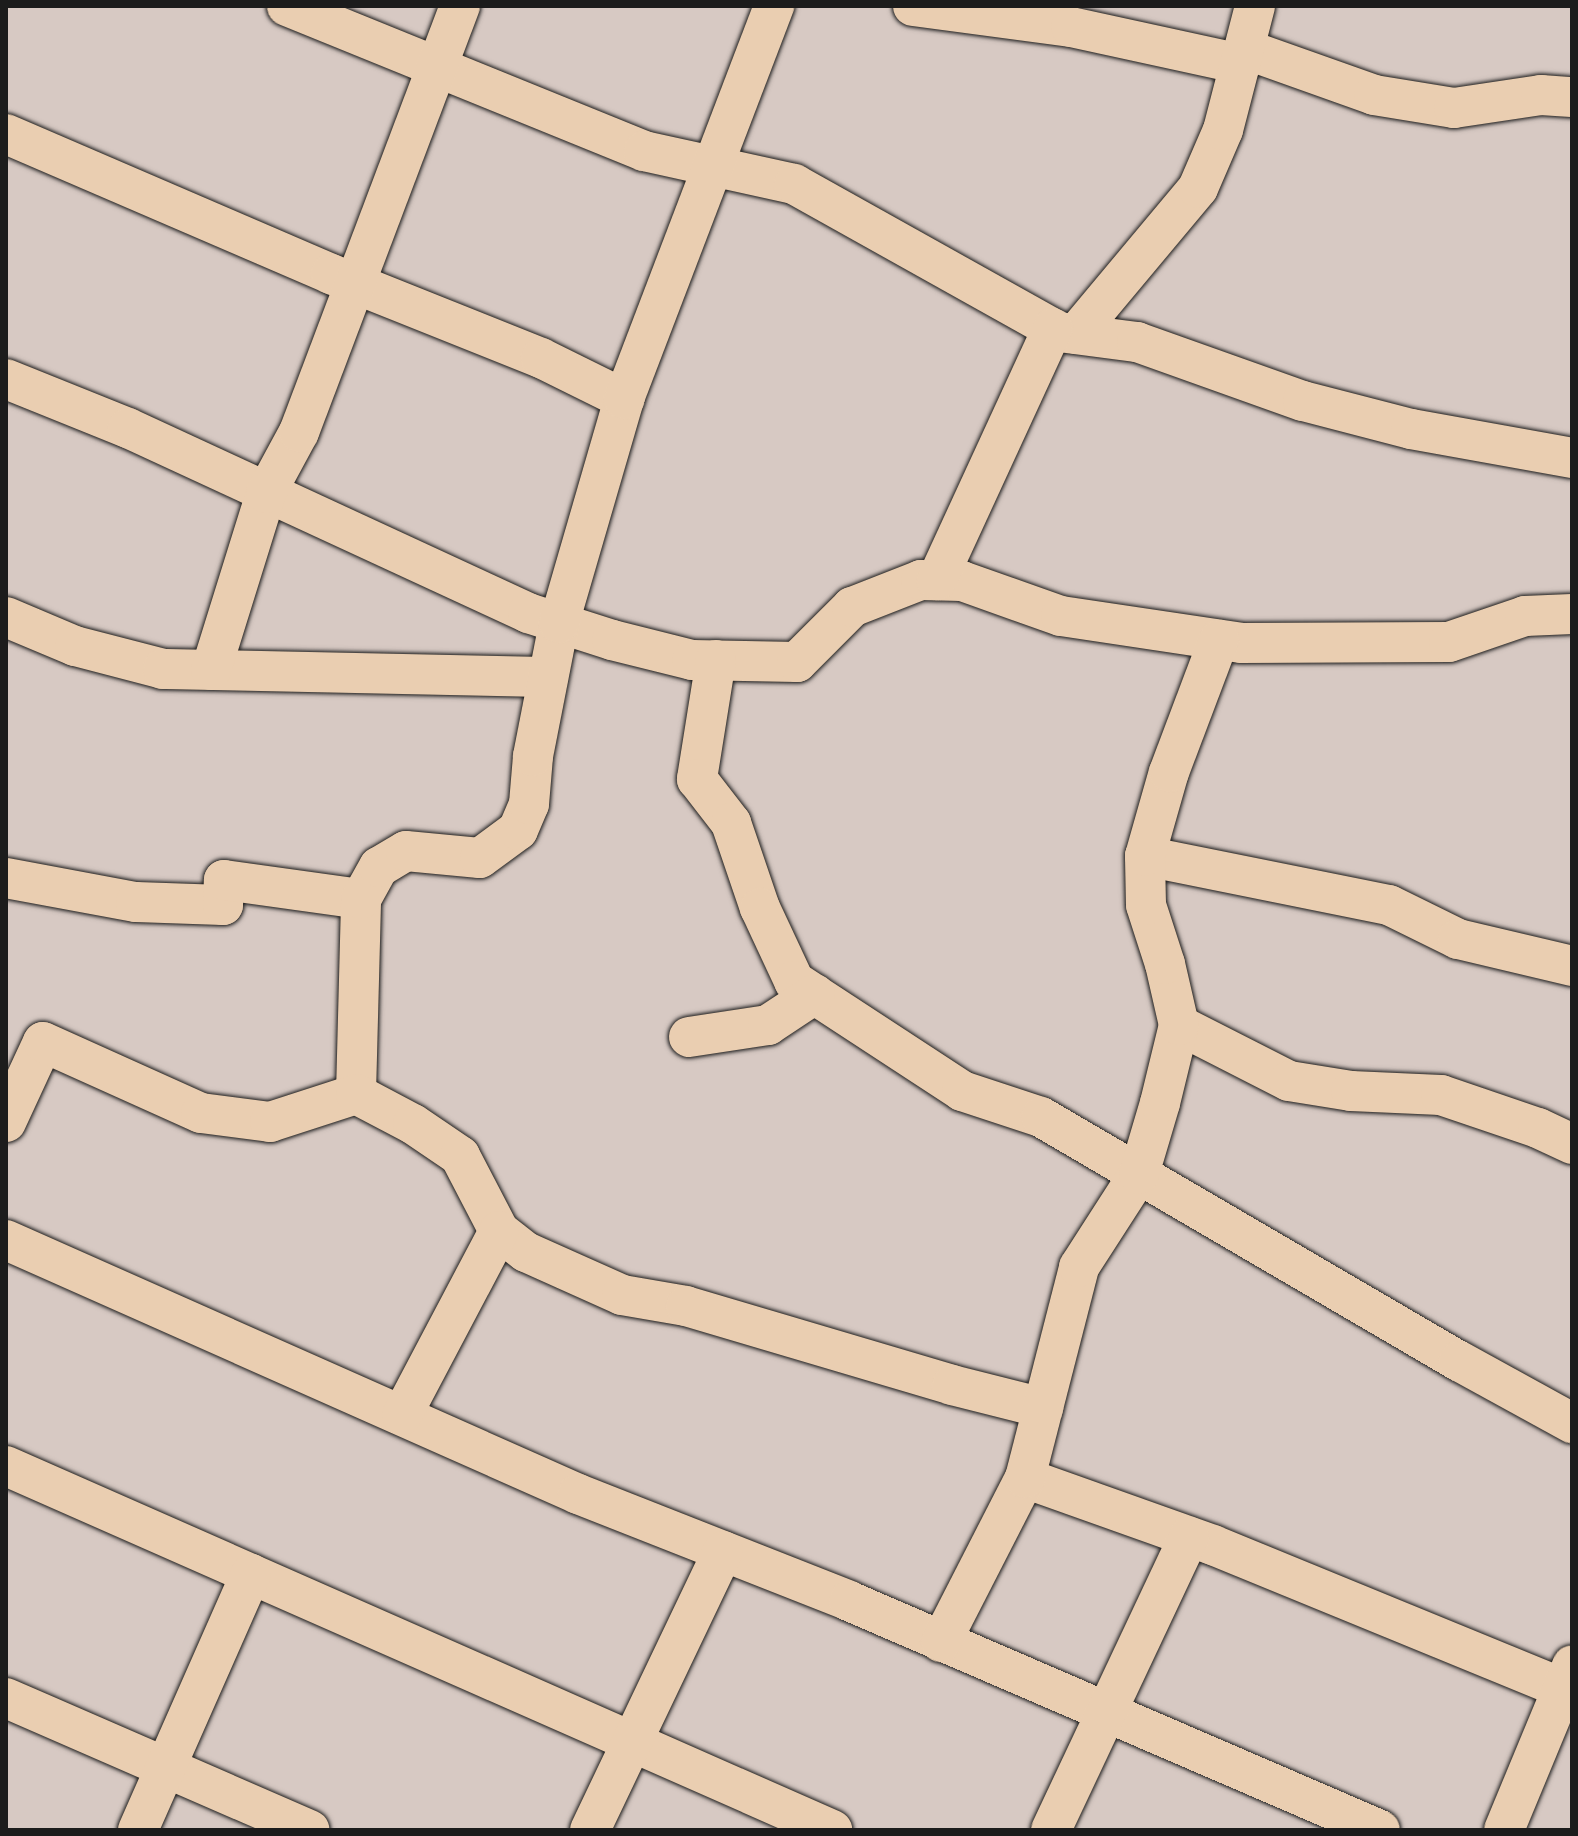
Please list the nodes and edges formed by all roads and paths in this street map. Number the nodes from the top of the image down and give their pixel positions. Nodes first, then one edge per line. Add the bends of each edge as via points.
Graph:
1 (287, 6) edge
2 (460, 6) edge
3 (774, 6) edge
4 (913, 6) edge
5 (1255, 6) edge
6 (1243, 56) junction
7 (436, 65) junction
8 (1572, 97) edge
9 (6, 134) edge
10 (712, 166) junction
11 (353, 283) junction
12 (1064, 331) junction
13 (6, 379) edge
14 (624, 399) junction
15 (1572, 458) edge
16 (266, 493) junction
17 (937, 580) junction
18 (1572, 614) edge
19 (6, 617) edge
20 (559, 623) junction
21 (1219, 640) junction
22 (716, 660) junction
23 (211, 670) junction
24 (548, 677) junction
25 (1145, 856) junction
26 (6, 878) edge
27 (361, 899) junction
28 (1572, 966) edge
29 (815, 994) junction
30 (1179, 1025) junction
31 (689, 1037) dead end
32 (356, 1094) junction
33 (6, 1122) edge
34 (1572, 1144) edge
35 (1139, 1174) junction
36 (499, 1231) junction
37 (6, 1240) edge
38 (1043, 1408) junction
39 (402, 1415) junction
40 (1572, 1423) edge
41 (6, 1466) edge
42 (1025, 1478) junction
43 (1189, 1537) junction
44 (723, 1551) junction
45 (251, 1574) junction
46 (941, 1642) junction
47 (1569, 1682) edge
48 (6, 1698) edge
49 (1106, 1714) junction
50 (630, 1741) junction
51 (164, 1770) junction
52 (138, 1830) edge
53 (309, 1830) edge
54 (590, 1830) edge
55 (832, 1830) edge
56 (1051, 1830) edge
57 (1380, 1830) edge
58 (1504, 1830) edge

1 - 7 street
2 - 7 street
3 - 10 street
4 - 6 street
5 - 6 street
6 - 8 street via 1374,95 1454,108 1541,95
6 - 12 street via 1223,130 1198,188
7 - 10 street via 644,151
7 - 11 street
9 - 11 street
10 - 12 street via 794,184
10 - 14 street
11 - 14 street via 541,358
11 - 16 street via 299,432
12 - 15 street via 1137,342 1303,401 1411,429
12 - 17 street
13 - 16 street via 128,428
14 - 20 street
16 - 20 street
16 - 23 street
17 - 21 street via 962,581 1061,616
17 - 22 street via 921,580 852,607 797,662
18 - 21 street via 1525,616 1449,642
19 - 23 street via 75,646 148,665
20 - 22 street via 692,660
20 - 24 street
21 - 25 street via 1169,772
22 - 29 street via 697,779 731,823 760,908 794,981
23 - 24 street
24 - 27 street via 529,804 518,830 480,858 406,851 379,867
25 - 28 street via 1389,905 1458,939
25 - 30 street via 1146,905
26 - 27 street via 136,902 223,905 224,880
27 - 32 street
29 - 31 street via 768,1025
29 - 35 street via 962,1091 1041,1117
30 - 34 street via 1289,1081 1351,1091 1441,1095
30 - 35 street
32 - 33 street via 270,1122 201,1113 43,1042
32 - 36 street via 460,1156
35 - 38 street via 1079,1267
35 - 40 street
36 - 38 street via 526,1252 622,1295 686,1306
36 - 39 street
37 - 39 street
38 - 42 street
39 - 44 street via 578,1494
41 - 45 street
42 - 43 street
42 - 46 street
43 - 47 street
43 - 49 street
44 - 46 street
44 - 50 street
45 - 50 street
45 - 51 street
46 - 49 street
47 - 58 street
48 - 51 street
49 - 56 street
49 - 57 street
50 - 54 street
50 - 55 street
51 - 52 street
51 - 53 street

